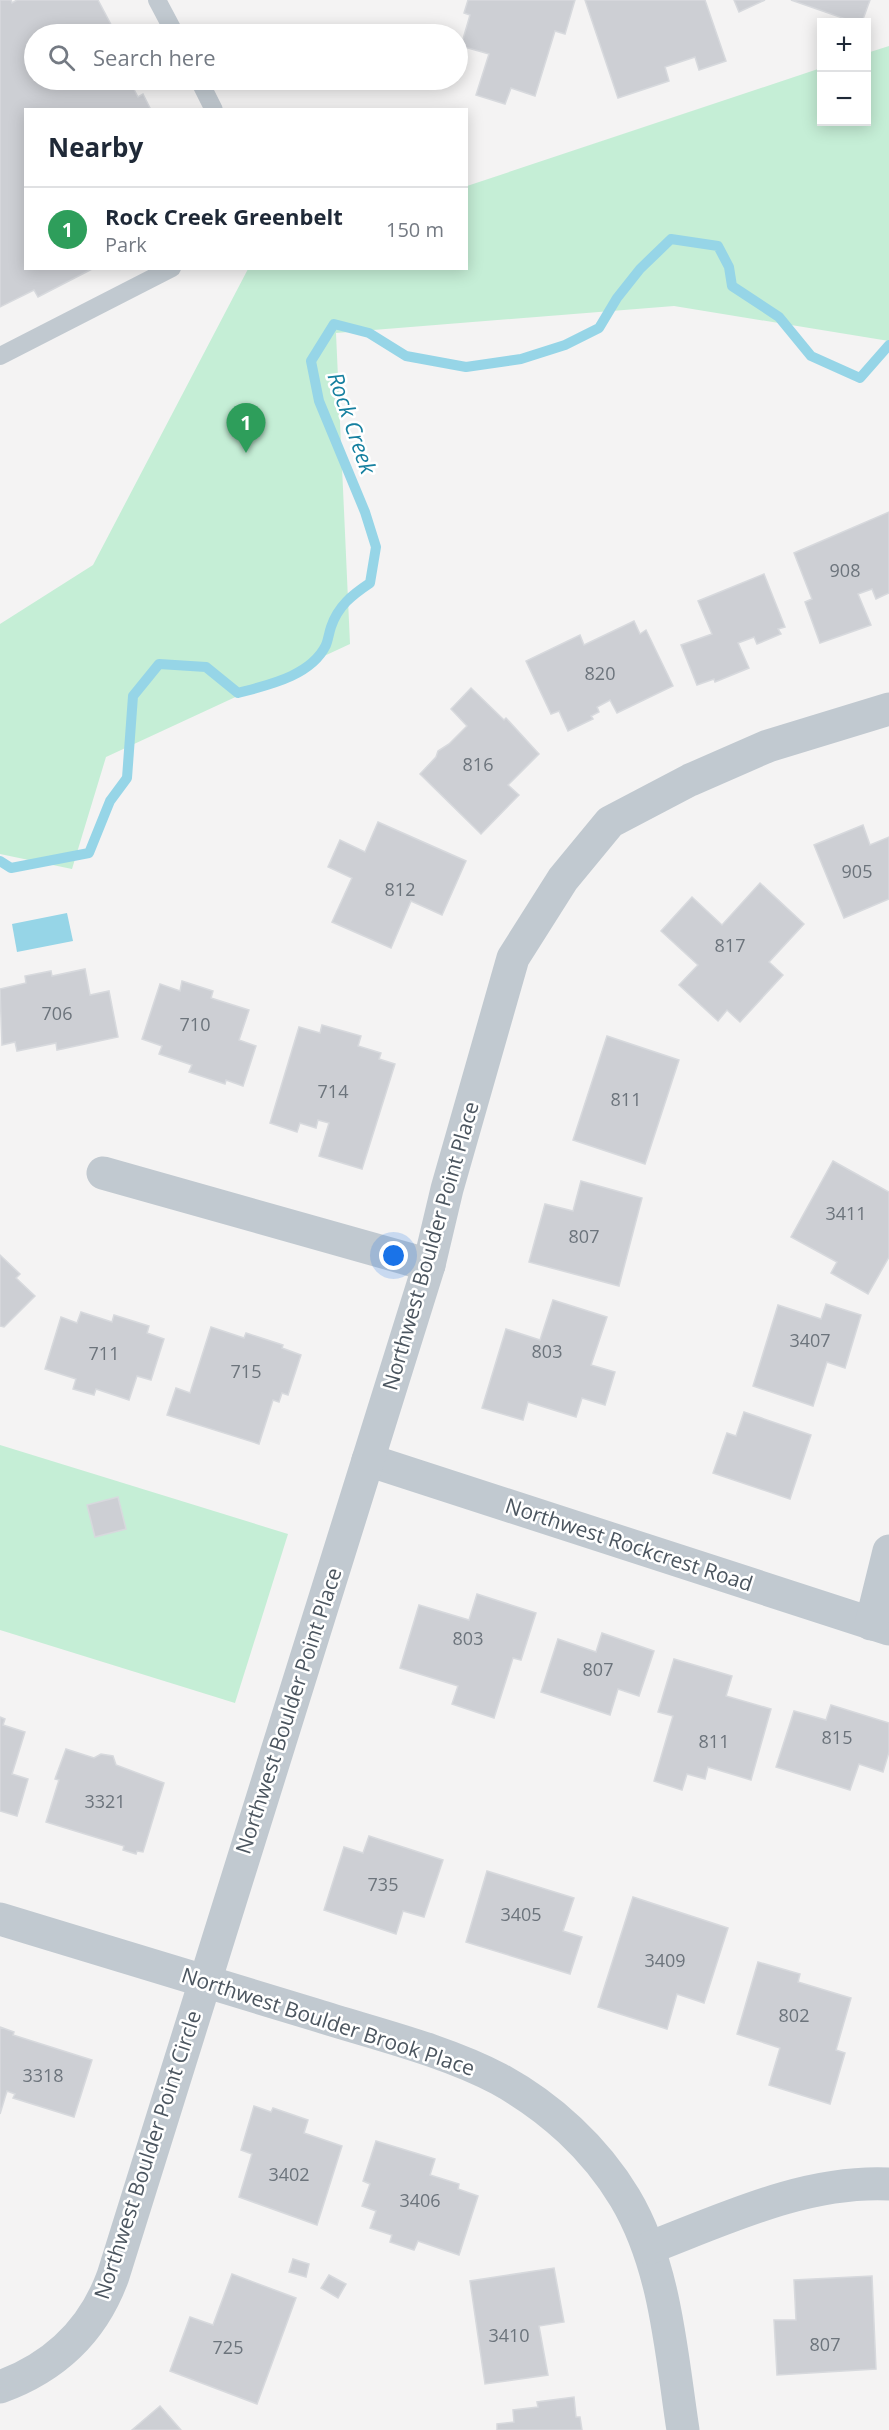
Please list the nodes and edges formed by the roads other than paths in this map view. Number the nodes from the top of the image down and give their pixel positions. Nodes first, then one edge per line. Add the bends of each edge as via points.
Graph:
1 (157, 0) edge
2 (170, 24) edge
3 (204, 90) edge
4 (213, 108) edge
5 (168, 270) edge
6 (0, 356) edge
7 (889, 709) edge
8 (103, 1173) dead end
9 (429, 1265) junction
10 (368, 1460) junction
11 (889, 1551) edge
12 (880, 1627) edge
13 (0, 1919) edge
14 (203, 1981) junction
15 (889, 2184) edge
16 (649, 2248) junction
17 (0, 2387) edge
18 (682, 2430) edge

1 - 2 lane
3 - 4 lane
5 - 6 lane
7 - 9 street, Northwest Boulder Point Place via 768,746 690,780 610,822 569,871 513,958
8 - 9 street
9 - 10 street, Northwest Boulder Point Place
10 - 12 street, Northwest Rockcrest Road
10 - 14 street, Northwest Boulder Point Place
11 - 12 street
13 - 14 street, Northwest Boulder Brook Place
14 - 16 street, Northwest Boulder Brook Place via 412,2045 498,2079 552,2114 592,2152 625,2198
14 - 17 street, Northwest Boulder Point Circle via 105,2297 85,2330 60,2356 27,2378
15 - 16 street via 814,2190
16 - 18 street, Northwest Boulder Brook Place via 665,2312

